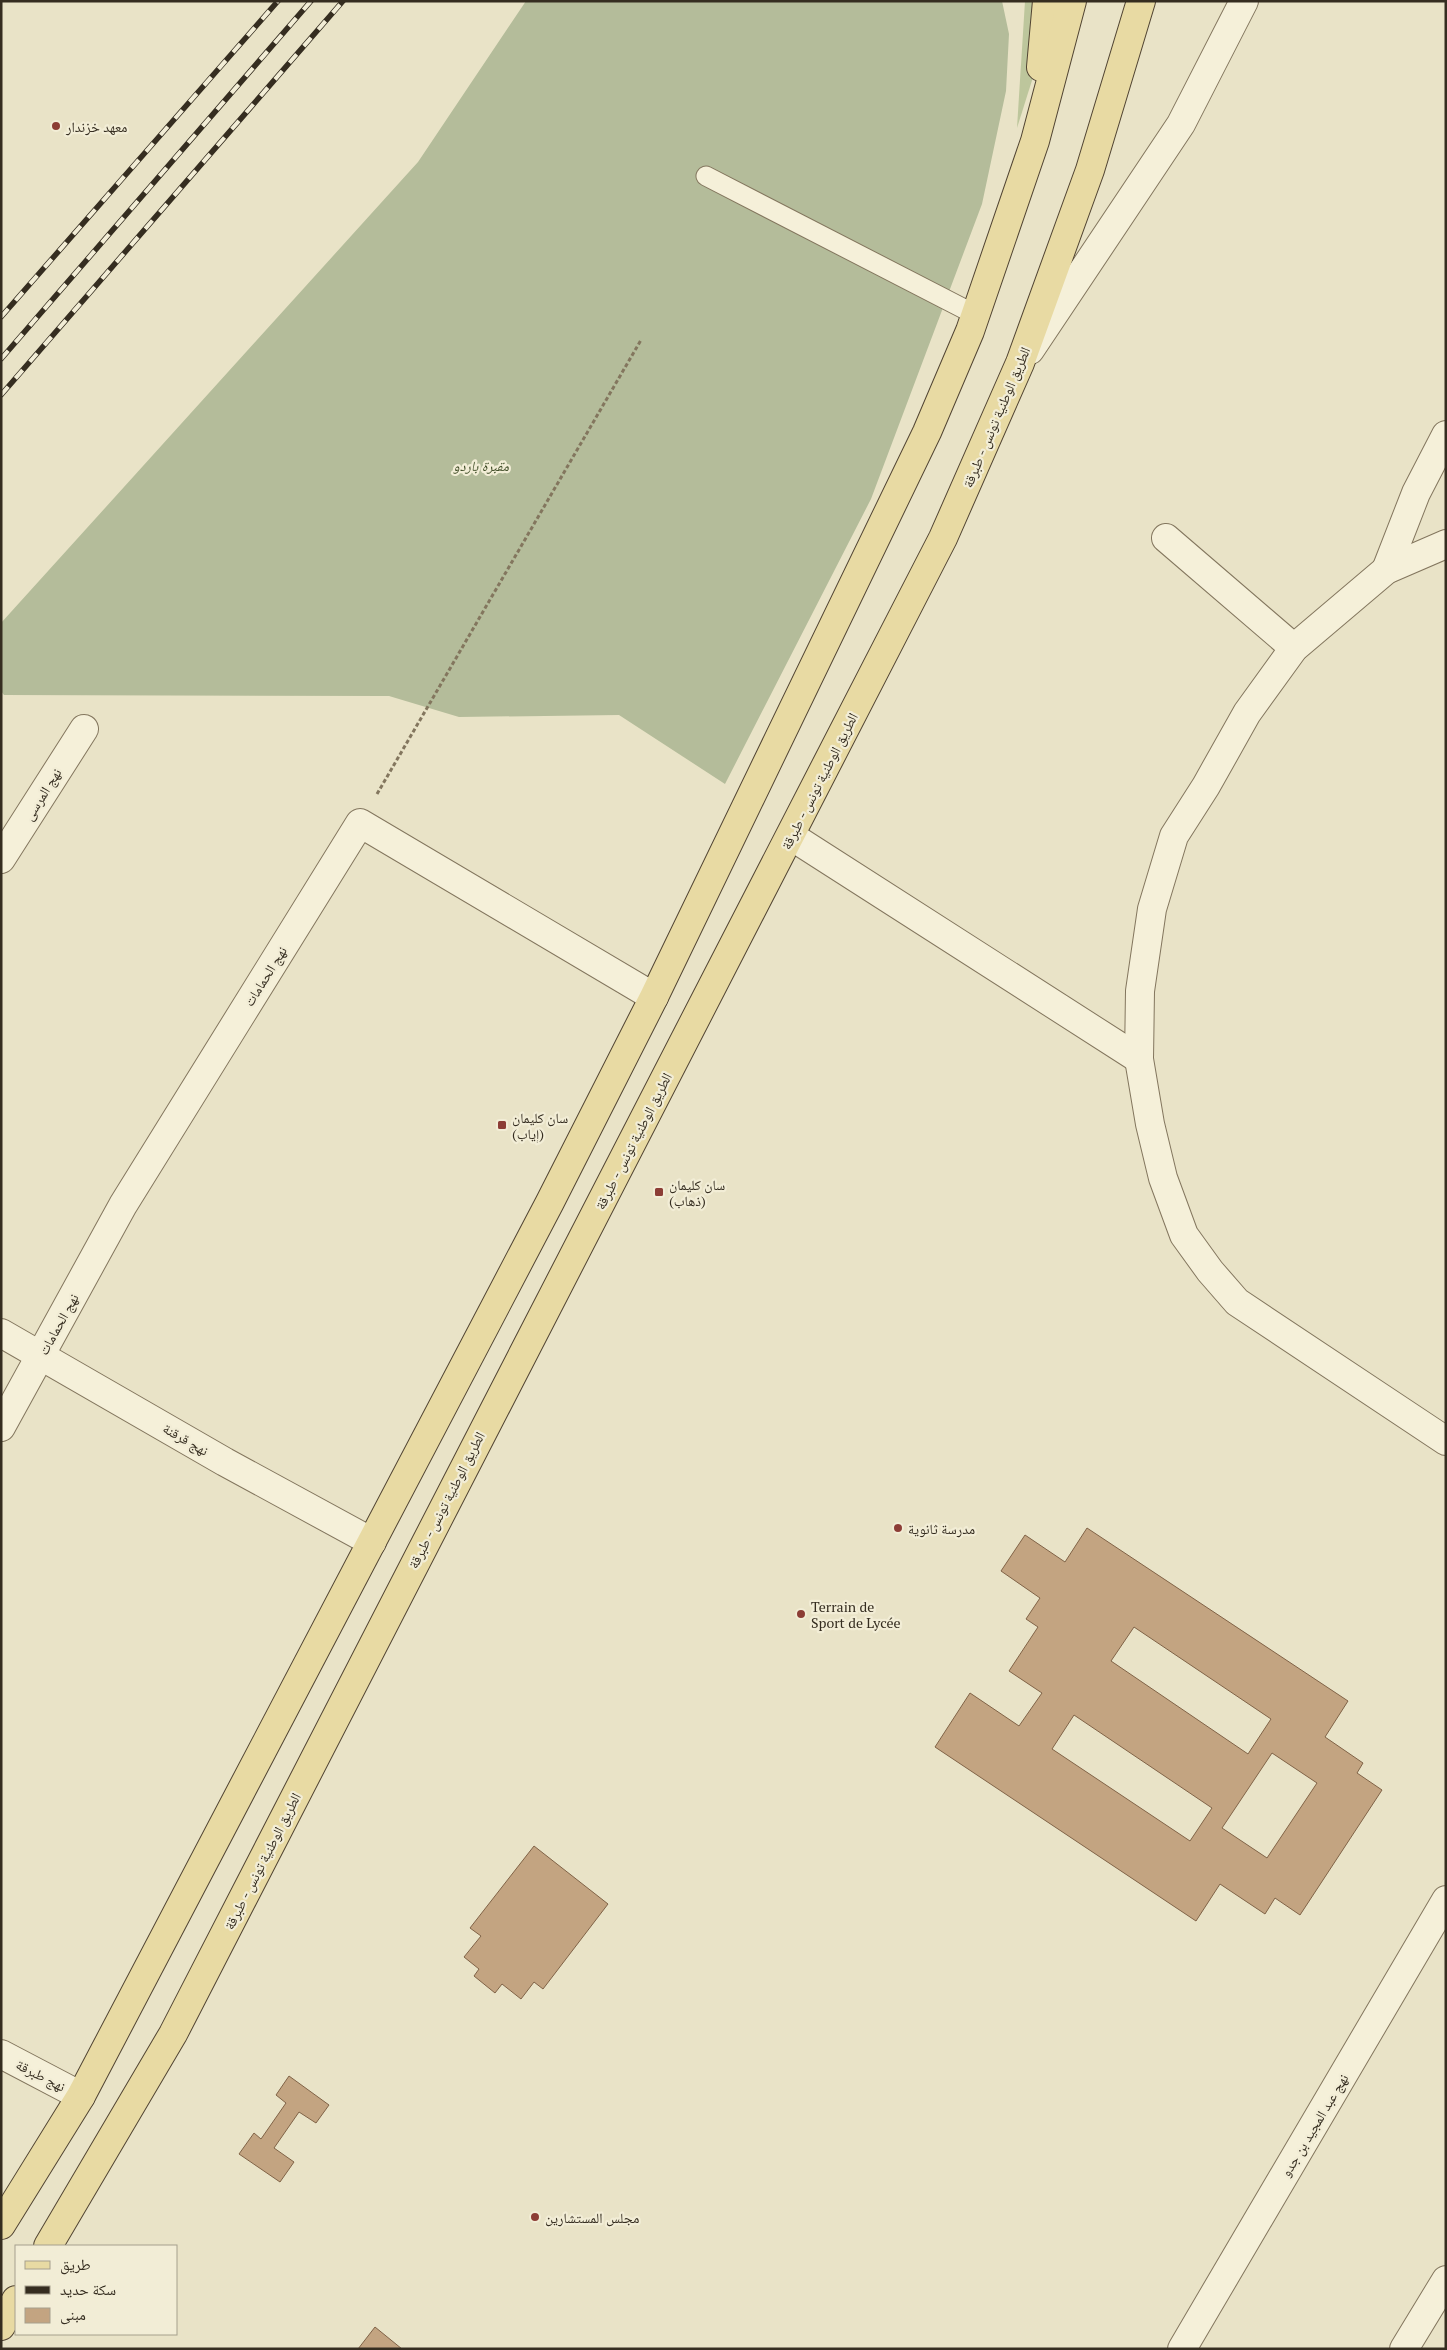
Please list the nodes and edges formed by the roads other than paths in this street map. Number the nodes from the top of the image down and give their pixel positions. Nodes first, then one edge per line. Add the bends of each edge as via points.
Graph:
1 (1047, 1) edge
2 (1072, 1) edge
3 (1141, 1) edge
4 (1244, 1) edge
5 (1035, 141) junction
6 (706, 176) dead end
7 (976, 315) junction
8 (1020, 363) junction
9 (1446, 435) edge
10 (1166, 538) dead end
11 (1446, 544) edge
12 (1386, 570) junction
13 (1294, 648) junction
14 (84, 729) dead end
15 (791, 836) junction
16 (1, 859) edge
17 (654, 996) junction
18 (1138, 1059) junction
19 (1, 1333) edge
20 (41, 1355) junction
21 (1, 1427) edge
22 (1446, 1441) edge
23 (372, 1542) junction
24 (1443, 1910) edge
25 (1, 2054) edge
26 (81, 2096) junction
27 (1, 2225) edge
28 (49, 2245) edge
29 (1446, 2280) edge
30 (15, 2302) edge
31 (1, 2326) edge
32 (1182, 2349) edge
33 (1404, 2349) edge

1 - 5 main road
2 - 5 main road
3 - 8 main road, الطريق الوطنية تونس - طبرقة via 1090,170
4 - 8 street via 1181,124
5 - 7 main road
6 - 7 lane
7 - 17 main road via 927,432
8 - 15 main road, الطريق الوطنية تونس - طبرقة via 943,538
9 - 12 street via 1416,493
10 - 13 street
11 - 12 street
12 - 13 street
13 - 18 street via 1247,714 1174,836 1152,908 1140,991
14 - 16 street, نهج المرسى
15 - 18 street
15 - 28 main road, الطريق الوطنية تونس - طبرقة via 173,2034
17 - 20 street, نهج الحمامات via 360,823 123,1205
17 - 23 main road
18 - 22 street via 1163,1178 1184,1235 1210,1271 1238,1302
19 - 20 street, نهج قرقنة
20 - 21 street, نهج الحمامات
20 - 23 street, نهج قرقنة
23 - 26 main road
24 - 32 street, نهج عبد المجيد بن جدو
25 - 26 street, نهج طبرقة
26 - 27 main road
29 - 33 street
30 - 31 main road

